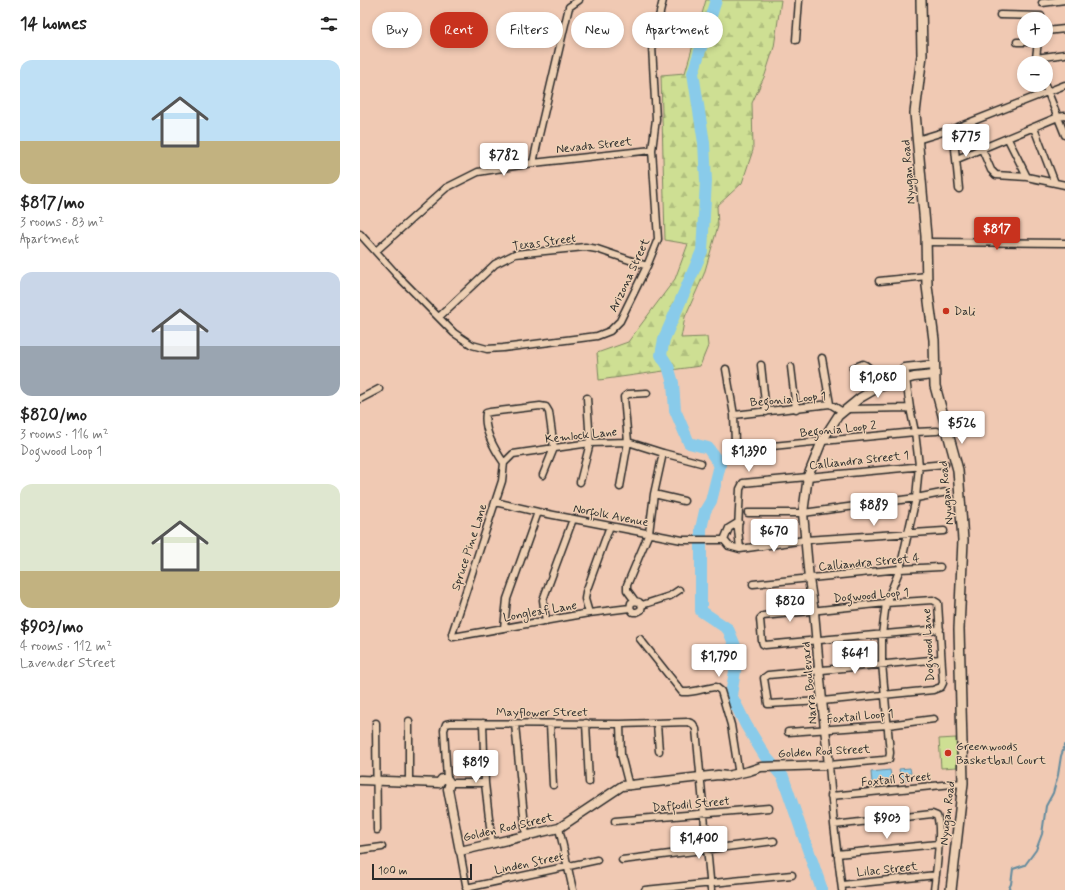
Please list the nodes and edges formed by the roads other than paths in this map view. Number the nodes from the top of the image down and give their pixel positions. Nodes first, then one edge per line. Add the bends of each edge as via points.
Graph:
1 (579, 0) edge
2 (663, 0) edge
3 (799, 0) edge
4 (921, 0) edge
5 (1065, 0) edge
6 (1042, 2) edge
7 (1041, 12) edge
8 (1000, 14) dead end
9 (1017, 16) edge
10 (1065, 29) edge
11 (1053, 30) edge
12 (796, 40) dead end
13 (1065, 54) edge
14 (1053, 57) edge
15 (1065, 85) edge
16 (1053, 87) edge
17 (1037, 92) edge
18 (1048, 92) edge
19 (1062, 117) edge
20 (1034, 128) junction
21 (953, 129) junction
22 (1065, 135) edge
23 (1008, 139) junction
24 (917, 140) junction
25 (982, 149) junction
26 (652, 150) junction
27 (957, 159) junction
28 (533, 163) junction
29 (1027, 177) junction
30 (1055, 183) junction
31 (1065, 185) edge
32 (959, 189) dead end
33 (360, 234) edge
34 (926, 242) junction
35 (1065, 243) edge
36 (376, 251) junction
37 (647, 266) junction
38 (927, 276) junction
39 (879, 281) dead end
40 (439, 316) junction
41 (822, 358) dead end
42 (760, 365) dead end
43 (934, 365) junction
44 (791, 367) dead end
45 (853, 368) dead end
46 (726, 369) dead end
47 (934, 375) junction
48 (906, 379) junction
49 (879, 387) junction
50 (379, 389) dead end
51 (647, 393) dead end
52 (587, 398) dead end
53 (360, 399) edge
54 (830, 404) junction
55 (910, 408) junction
56 (796, 409) junction
57 (845, 410) junction
58 (766, 412) junction
59 (734, 415) junction
60 (915, 432) junction
61 (937, 432) dead end
62 (822, 441) junction
63 (628, 442) junction
64 (590, 443) junction
65 (554, 448) junction
66 (663, 453) junction
67 (504, 463) junction
68 (701, 463) dead end
69 (945, 464) dead end
70 (919, 465) junction
71 (543, 475) dead end
72 (808, 476) junction
73 (580, 482) dead end
74 (620, 487) dead end
75 (947, 492) dead end
76 (654, 494) junction
77 (916, 498) junction
78 (684, 501) dead end
79 (495, 502) junction
80 (538, 512) junction
81 (802, 512) junction
82 (748, 513) dead end
83 (573, 519) junction
84 (739, 522) junction
85 (610, 526) junction
86 (944, 532) dead end
87 (649, 533) junction
88 (907, 534) junction
89 (722, 540) junction
90 (805, 540) junction
91 (740, 549) junction
92 (940, 567) dead end
93 (900, 569) junction
94 (809, 579) junction
95 (753, 584) dead end
96 (679, 590) dead end
97 (635, 601) junction
98 (936, 602) joint
99 (886, 603) junction
100 (642, 605) junction
101 (630, 608) junction
102 (814, 612) junction
103 (589, 613) junction
104 (546, 621) junction
105 (504, 628) junction
106 (940, 629) junction
107 (882, 635) junction
108 (453, 637) joint
109 (640, 639) dead end
110 (817, 641) junction
111 (941, 659) junction
112 (882, 663) junction
113 (820, 669) junction
114 (885, 694) junction
115 (822, 701) junction
116 (934, 719) dead end
117 (409, 721) dead end
118 (376, 723) dead end
119 (482, 723) junction
120 (586, 723) junction
121 (515, 724) junction
122 (550, 724) junction
123 (620, 724) junction
124 (657, 724) junction
125 (888, 725) junction
126 (825, 730) junction
127 (788, 732) dead end
128 (659, 751) dead end
129 (829, 765) junction
130 (758, 768) junction
131 (738, 769) junction
132 (718, 775) junction
133 (700, 777) junction
134 (360, 780) edge
135 (409, 782) junction
136 (589, 782) dead end
137 (378, 783) junction
138 (485, 783) junction
139 (963, 783) junction
140 (449, 784) junction
141 (553, 785) dead end
142 (360, 786) edge
143 (629, 786) junction
144 (831, 796) junction
145 (769, 808) dead end
146 (705, 814) junction
147 (615, 821) dead end
148 (834, 825) junction
149 (559, 828) junction
150 (376, 830) dead end
151 (526, 836) junction
152 (774, 841) dead end
153 (492, 844) junction
154 (938, 844) junction
155 (382, 847) dead end
156 (360, 850) edge
157 (708, 850) junction
158 (460, 851) junction
159 (837, 854) junction
160 (597, 860) dead end
161 (622, 860) dead end
162 (568, 867) junction
163 (792, 875) dead end
164 (936, 876) junction
165 (711, 887) edge
166 (842, 888) edge
167 (466, 889) edge
168 (573, 890) edge
169 (645, 890) edge
170 (934, 890) edge
171 (951, 890) edge

1 - 28 street via 569,7
2 - 26 street, Arizona Street via 652,46 656,119
3 - 12 street
4 - 24 main road, Nyugan Road via 922,54 915,113
5 - 6 street
6 - 7 street
8 - 9 street
10 - 11 street
13 - 14 street
15 - 16 street
17 - 21 street
18 - 19 street
19 - 20 street
19 - 22 street
20 - 23 street
20 - 30 street
21 - 24 street
21 - 27 street
23 - 25 street
23 - 29 street
24 - 34 main road, Nyugan Road
25 - 27 street
25 - 29 street via 991,170 996,175
26 - 28 street, Nevada Street
26 - 37 street, Arizona Street via 658,239
27 - 32 street
28 - 36 street, Nevada Street via 478,172 446,188
29 - 30 street
30 - 31 street
33 - 36 street, Arizona Street
34 - 35 street
34 - 38 main road, Nyugan Road
36 - 40 street, Arizona Street
37 - 40 street, Texas Street via 585,247 515,254 495,264
37 - 40 street, Arizona Street via 620,321 610,331 597,336 487,349 472,345 454,332
38 - 39 street
38 - 43 main road, Nyugan Road
41 - 54 street
42 - 58 street
43 - 47 main road, Nyugan Road
43 - 48 street via 904,368
44 - 56 street
45 - 49 street via 863,364 868,366
46 - 59 street
47 - 48 street, Narra Boulevard
47 - 139 main road, Nyugan Road via 958,470 963,540 959,629
48 - 49 street, Narra Boulevard
48 - 55 street
49 - 57 street, Narra Boulevard
50 - 53 street
51 - 63 street via 624,396
52 - 64 street
54 - 56 street, Begonia Loop 1
54 - 57 street, Begonia Loop 1
55 - 57 street
55 - 60 street
56 - 58 street, Begonia Loop 1
57 - 62 street, Narra Boulevard via 838,416
58 - 59 street, Begonia Loop 1
59 - 62 street, Begonia Loop 2 via 735,443 740,449
60 - 61 street, Begonia Loop 2
60 - 62 street, Begonia Loop 2
60 - 70 street
62 - 72 street, Narra Boulevard
63 - 64 street, Kemlock Lane
63 - 66 street, Kemlock Lane
63 - 74 street
64 - 65 street, Kemlock Lane
64 - 73 street
65 - 67 street, Kemlock Lane via 513,454
65 - 67 street via 549,412 546,408 540,406 486,413 492,445
65 - 71 street
66 - 68 street, Kemlock Lane
66 - 76 street
67 - 79 street, Spruce Pine Lane
69 - 70 street, Calliandra Street 1
70 - 72 street, Calliandra Street 1
70 - 77 street
72 - 81 street, Narra Boulevard
72 - 84 street, Calliandra Street 1 via 743,483 740,490
75 - 77 street
76 - 78 street
76 - 87 street
77 - 81 street
77 - 88 street
79 - 80 street, Norfolk Avenue
79 - 108 street, Spruce Pine Lane
80 - 83 street, Norfolk Avenue
80 - 105 street via 507,600
81 - 82 street
81 - 90 street, Narra Boulevard
83 - 85 street, Norfolk Avenue
83 - 104 street via 543,600
84 - 89 street via 729,528
84 - 91 street
85 - 87 street, Norfolk Avenue
85 - 103 street via 586,592
86 - 88 street
87 - 89 street, Norfolk Avenue via 682,540
87 - 97 street via 627,586
88 - 90 street
88 - 93 street
89 - 91 street, Norfolk Avenue via 729,546
90 - 91 street
90 - 94 street, Narra Boulevard
92 - 93 street, Calliandra Street 4
93 - 94 street, Calliandra Street 4
93 - 99 street
94 - 95 street, Calliandra Street 4
94 - 102 street, Narra Boulevard
96 - 100 street via 670,596
97 - 100 street
97 - 101 street via 631,603
98 - 99 street, Dogwood Loop 1 via 933,600
98 - 106 street, Dogwood Lane
99 - 102 street, Dogwood Loop 1
99 - 107 street
100 - 101 street via 641,610 637,612
101 - 103 street, Longleaf Lane
102 - 110 street, Narra Boulevard
102 - 110 street, Dogwood Loop 1 via 761,617 763,644
103 - 104 street, Longleaf Lane
104 - 105 street, Longleaf Lane
105 - 108 street, Longleaf Lane
106 - 107 street
106 - 111 street, Dogwood Lane
107 - 110 street
107 - 112 street
109 - 131 street via 682,692 689,693 716,687 721,690 731,725
110 - 113 street, Narra Boulevard
111 - 112 street
111 - 114 street, Dogwood Lane via 944,683 941,687
112 - 113 street
112 - 114 street
113 - 115 street, Narra Boulevard
113 - 115 street via 764,678 768,704
114 - 115 street
114 - 125 street
115 - 126 street, Narra Boulevard
116 - 125 street, Foxtail Loop 1
117 - 135 street
118 - 137 street
119 - 121 street, Mayflower Street
119 - 138 street
119 - 140 street, Mayflower Street via 446,724 444,730
120 - 122 street, Mayflower Street
120 - 123 street, Mayflower Street
120 - 136 street
121 - 122 street, Mayflower Street
121 - 151 street
122 - 141 street
123 - 124 street, Mayflower Street
123 - 143 street via 621,755
124 - 128 street
124 - 133 street, Mayflower Street via 693,724 696,729
125 - 126 street, Foxtail Loop 1
125 - 129 street, Golden Rod Street via 889,759
126 - 127 street, Foxtail Loop 1
126 - 129 street, Narra Boulevard
129 - 130 street, Golden Rod Street
129 - 144 street, Narra Boulevard
130 - 131 street, Golden Rod Street
130 - 132 street, Golden Rod Street via 727,776
131 - 132 street, Golden Rod Street
132 - 133 street, Golden Rod Street
133 - 143 street, Golden Rod Street
133 - 146 street
134 - 137 street
135 - 137 street
135 - 140 street via 439,783 442,780
137 - 142 street
137 - 150 street
138 - 140 street
138 - 153 street
139 - 144 street, Foxtail Street
139 - 171 main road, Nyugan Road
140 - 158 street
143 - 149 street, Golden Rod Street via 622,786
144 - 148 street, Narra Boulevard
145 - 146 street, Daffodil Street
146 - 147 street, Daffodil Street
146 - 157 street
148 - 154 street via 932,814 939,820
148 - 159 street, Narra Boulevard
149 - 151 street, Golden Rod Street
149 - 162 street
151 - 153 street, Golden Rod Street
152 - 157 street
153 - 158 street, Golden Rod Street
154 - 159 street
154 - 164 street
155 - 156 street
157 - 161 street
157 - 165 street
158 - 167 street
159 - 166 street, Narra Boulevard
160 - 162 street, Linden Street
162 - 167 street, Linden Street
162 - 168 street
163 - 165 street
164 - 166 street, Lilac Street
164 - 170 street
165 - 169 street

